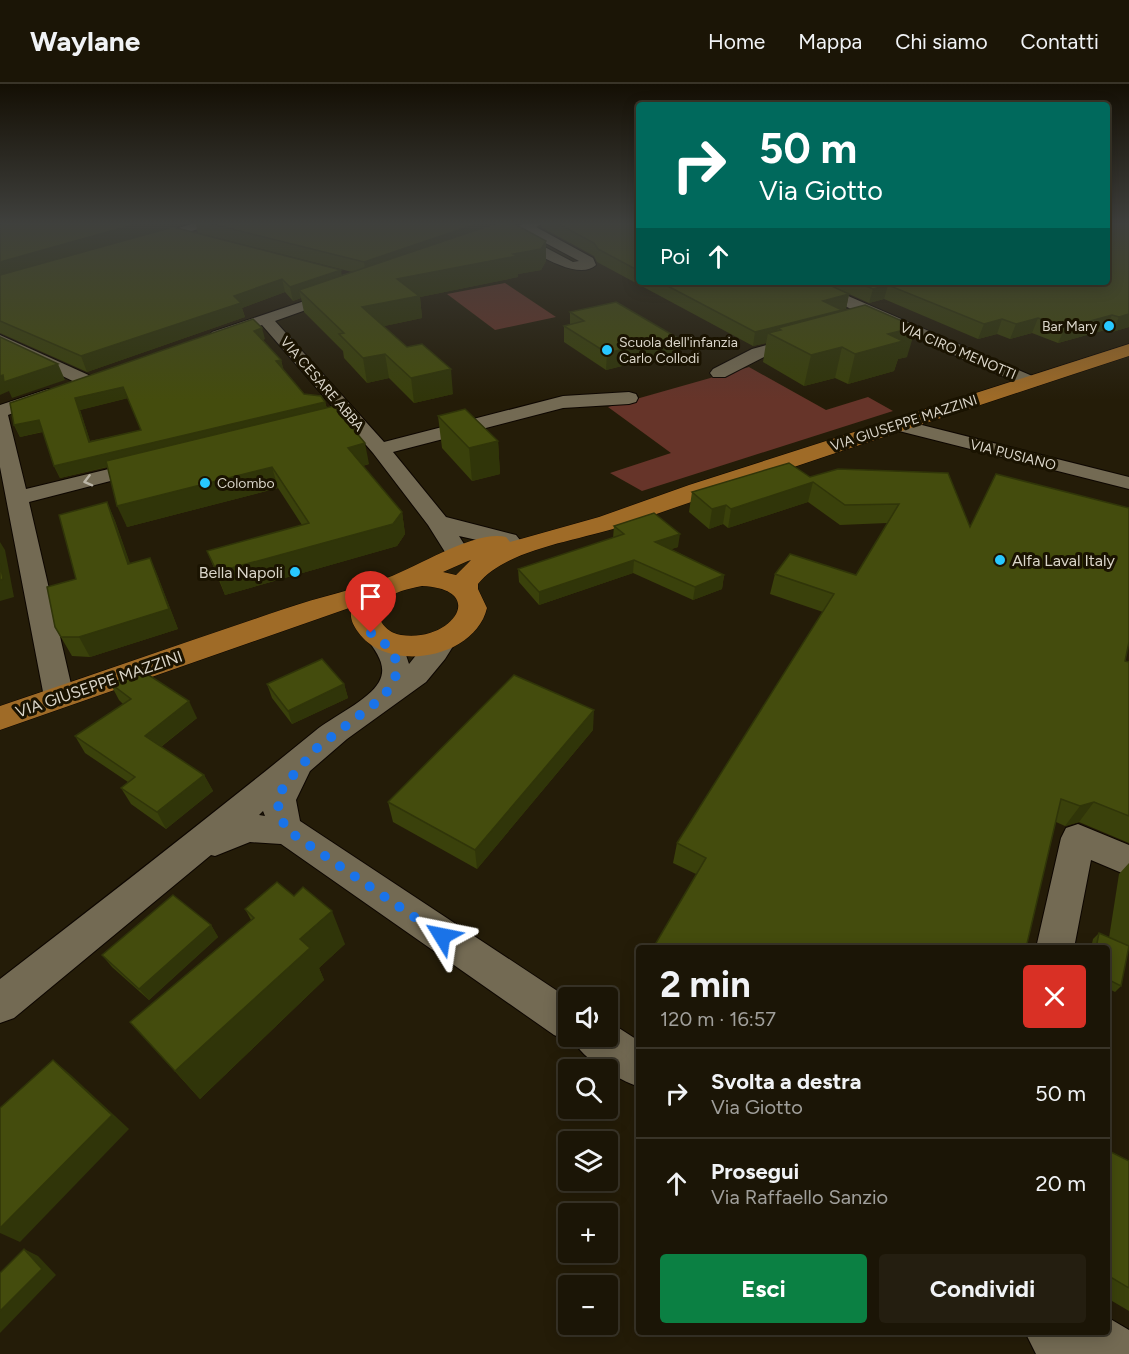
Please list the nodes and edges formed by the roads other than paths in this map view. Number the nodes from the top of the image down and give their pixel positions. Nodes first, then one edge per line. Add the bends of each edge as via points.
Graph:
1 (811, 285) edge
2 (358, 286) edge
3 (265, 319) junction
4 (885, 319) junction
5 (860, 326) edge
6 (826, 335) edge
7 (0, 340) edge
8 (198, 342) edge
9 (1129, 350) edge
10 (719, 373) dead end
11 (1031, 382) junction
12 (629, 398) dead end
13 (0, 411) edge
14 (0, 417) edge
15 (898, 425) junction
16 (380, 449) junction
17 (165, 461) edge
18 (1129, 483) edge
19 (679, 496) junction
20 (13, 513) edge
21 (438, 522) junction
22 (508, 540) junction
23 (459, 555) junction
24 (396, 583) junction
25 (464, 590) junction
26 (374, 633) junction
27 (443, 640) junction
28 (198, 651) junction
29 (59, 697) junction
30 (382, 698) junction
31 (0, 718) edge
32 (308, 756) junction
33 (287, 830) junction
34 (1129, 861) edge
35 (178, 862) junction
36 (1056, 945) edge
37 (0, 1004) edge
38 (558, 1014) edge
39 (610, 1047) edge
40 (636, 1064) edge
41 (1054, 1335) edge
42 (1088, 1335) edge
43 (1073, 1354) edge
44 (1118, 1354) edge

1 - 4 street, VIA CIRO MENOTTI
2 - 3 street
3 - 8 street
3 - 16 street, VIA CESARE ABBA via 340,418
4 - 5 street, VIA CIRO MENOTTI
4 - 11 street, VIA CIRO MENOTTI
6 - 10 street via 759,353
7 - 13 street via 93,379
9 - 11 main road, VIA GIUSEPPE MAZZINI
11 - 15 main road, VIA GIUSEPPE MAZZINI
12 - 16 street via 563,402
14 - 20 street
15 - 18 street, VIA PUSIANO
15 - 19 main road, VIA GIUSEPPE MAZZINI
16 - 21 street, VIA CESARE ABBA
17 -> 20 street
19 - 22 main road, VIA GIUSEPPE MAZZINI
19 - 25 main road, VIA GIUSEPPE MAZZINI via 496,556 474,571 464,583
20 - 29 street
21 - 22 street
21 - 23 street, VIA CESARE ABBA
22 - 23 main road, VIA GIUSEPPE MAZZINI
23 - 24 main road, VIA GIUSEPPE MAZZINI
24 - 25 main road via 440,579
24 - 26 main road via 375,594 365,605 363,617
24 - 28 main road, VIA GIUSEPPE MAZZINI
25 - 27 main road via 472,603 471,616 461,629
26 - 27 main road via 395,644 416,646
26 - 28 main road, VIA GIUSEPPE MAZZINI via 321,625
26 - 30 street via 395,657 397,670 391,688
27 - 30 street via 416,675
28 - 29 main road, VIA GIUSEPPE MAZZINI
29 - 31 main road, VIA GIUSEPPE MAZZINI
30 - 32 street
32 - 33 street via 279,794 278,812
32 - 35 street
33 - 35 street via 253,827 235,832
33 - 38 street
34 - 36 street via 1077,838
35 - 37 street
39 - 40 street
41 - 43 street
42 - 44 street

